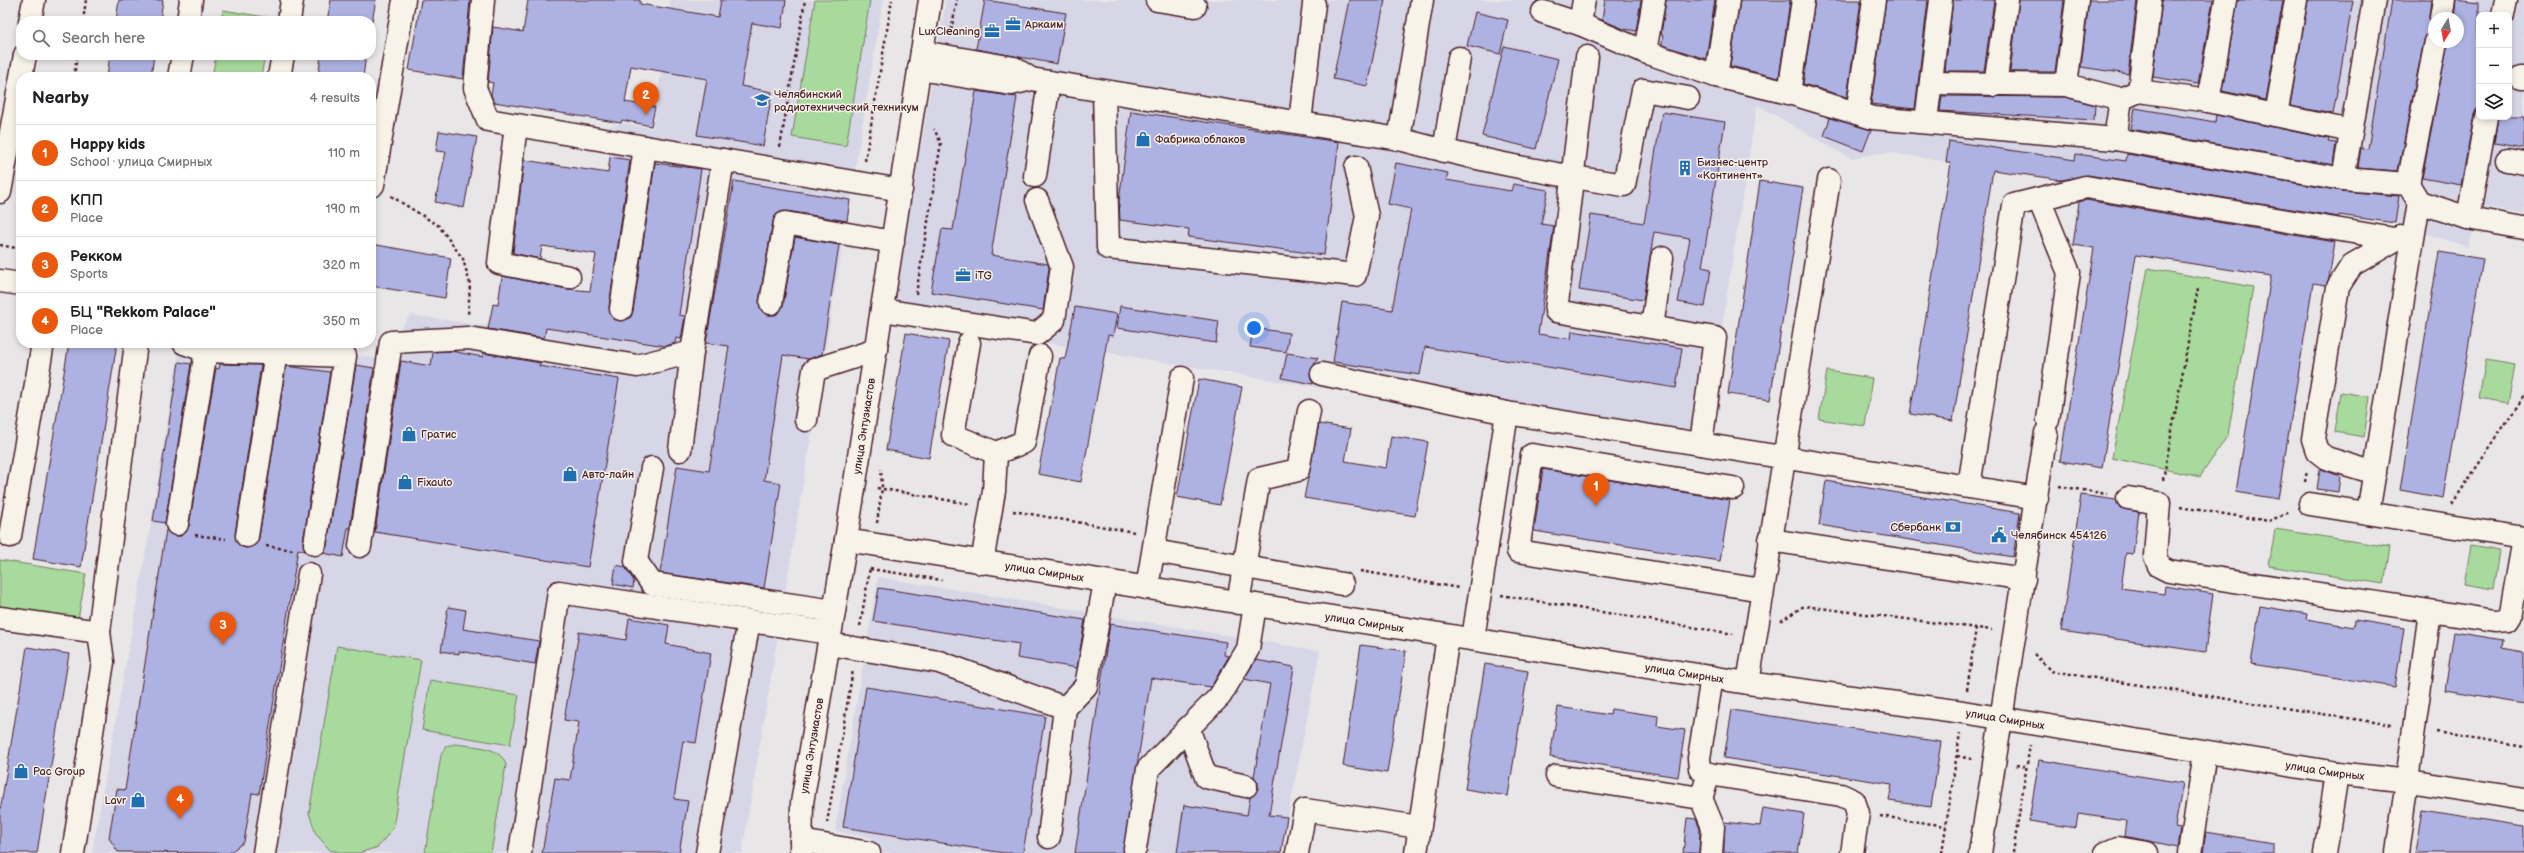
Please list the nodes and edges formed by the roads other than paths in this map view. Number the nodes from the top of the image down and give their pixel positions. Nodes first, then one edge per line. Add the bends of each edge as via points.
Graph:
1 (34, 0) edge
2 (191, 0) edge
3 (292, 0) edge
4 (404, 0) edge
5 (483, 0) edge
6 (930, 0) edge
7 (1157, 0) edge
8 (1422, 0) edge
9 (1584, 0) edge
10 (1654, 0) edge
11 (1728, 0) edge
12 (1803, 0) edge
13 (1874, 0) edge
14 (1941, 0) edge
15 (2007, 0) edge
16 (2077, 0) edge
17 (2150, 0) edge
18 (2226, 0) edge
19 (2296, 0) edge
20 (2374, 0) edge
21 (2444, 0) edge
22 (2506, 0) edge
23 (1314, 4) dead end
24 (1195, 6) dead end
25 (1543, 12) dead end
26 (2441, 12) edge
27 (2504, 12) edge
28 (31, 16) edge
29 (189, 16) edge
30 (290, 16) edge
31 (1580, 24) junction
32 (2435, 48) edge
33 (1645, 52) junction
34 (1587, 57) dead end
35 (1458, 58) dead end
36 (23, 60) edge
37 (182, 60) edge
38 (282, 60) edge
39 (921, 61) junction
40 (21, 72) edge
41 (180, 72) edge
42 (280, 72) edge
43 (1716, 76) junction
44 (1040, 81) junction
45 (1931, 83) junction
46 (1995, 85) junction
47 (2066, 85) junction
48 (1104, 92) junction
49 (1789, 93) junction
50 (2130, 95) junction
51 (1688, 98) dead end
52 (16, 101) edge
53 (2208, 101) junction
54 (1857, 113) junction
55 (2276, 115) junction
56 (2485, 120) edge
57 (1926, 121) junction
58 (1300, 122) junction
59 (516, 125) junction
60 (2352, 131) junction
61 (1399, 139) junction
62 (2115, 139) junction
63 (645, 147) junction
64 (1444, 151) junction
65 (723, 160) junction
66 (376, 162) edge
67 (1356, 167) dead end
68 (1035, 176) dead end
69 (1573, 178) junction
70 (2343, 179) junction
71 (1829, 180) dead end
72 (901, 190) junction
73 (0, 192) edge
74 (2413, 193) junction
75 (2039, 199) junction
76 (1037, 200) dead end
77 (2468, 218) junction
78 (2524, 228) edge
79 (2414, 233) junction
80 (2394, 239) junction
81 (893, 242) junction
82 (1662, 258) dead end
83 (569, 277) dead end
84 (0, 281) edge
85 (16, 283) edge
86 (771, 303) dead end
87 (621, 309) dead end
88 (882, 310) junction
89 (1652, 327) junction
90 (968, 343) dead end
91 (42, 348) edge
92 (135, 348) edge
93 (200, 348) edge
94 (206, 350) junction
95 (876, 350) junction
96 (276, 352) junction
97 (692, 352) junction
98 (1040, 356) dead end
99 (1322, 374) dead end
100 (1182, 378) dead end
101 (1309, 410) dead end
102 (1507, 413) junction
103 (806, 420) dead end
104 (1701, 444) junction
105 (680, 450) dead end
106 (996, 453) junction
107 (1783, 457) junction
108 (652, 468) dead end
109 (2375, 473) junction
110 (1969, 486) junction
111 (1733, 488) dead end
112 (2038, 490) junction
113 (2128, 498) road end
114 (2310, 504) road end
115 (2368, 513) junction
116 (177, 524) dead end
117 (10, 536) dead end
118 (248, 536) dead end
119 (2524, 538) edge
120 (846, 540) junction
121 (1770, 540) junction
122 (1155, 543) junction
123 (315, 544) dead end
124 (360, 546) dead end
125 (982, 563) junction
126 (1244, 567) junction
127 (309, 574) dead end
128 (1349, 577) road end
129 (2024, 579) junction
130 (1105, 582) junction
131 (1148, 588) junction
132 (1762, 590) junction
133 (1246, 604) junction
134 (834, 611) junction
135 (2430, 612) junction
136 (0, 618) edge
137 (749, 621) junction
138 (99, 632) junction
139 (1448, 636) junction
140 (830, 639) junction
141 (1473, 639) junction
142 (1712, 677) junction
143 (1748, 683) junction
144 (1065, 708) junction
145 (2001, 719) junction
146 (1188, 728) junction
147 (2204, 752) junction
148 (2337, 773) junction
149 (1709, 774) junction
150 (1557, 776) dead end
151 (2409, 781) junction
152 (1246, 786) dead end
153 (1701, 798) junction
154 (2524, 799) edge
155 (1419, 827) junction
156 (1049, 837) dead end
157 (801, 847) edge
158 (1136, 849) dead end
159 (73, 853) edge
160 (264, 853) edge
161 (520, 853) edge
162 (707, 853) edge
163 (869, 853) edge
164 (1297, 853) edge
165 (1416, 853) edge
166 (1712, 853) edge
167 (1852, 853) edge
168 (1980, 853) edge
169 (2106, 853) edge
170 (2146, 853) edge
171 (2190, 853) edge
172 (2325, 853) edge
173 (2397, 853) edge

1 - 28 street
2 - 29 street
3 - 30 street
4 - 66 street
5 - 59 street via 475,88 488,120
6 - 39 street, улица Энтузиастов
7 - 24 street
8 - 61 street
9 - 31 street
10 - 33 street
11 - 43 street
12 - 49 street
13 - 54 street
14 - 45 street
15 - 46 street
16 - 47 street
17 - 50 street
18 - 53 street
19 - 55 street
20 - 60 street
21 - 26 street
22 - 27 street
23 - 58 street
25 - 31 street
31 - 33 street
32 - 74 street
33 - 43 street
34 - 69 street
35 - 64 street
36 - 40 street
37 - 41 street
38 - 42 street
39 - 44 street via 1012,84
39 - 44 street via 946,57 1014,68
39 - 72 street, улица Энтузиастов
43 - 49 street
44 - 48 street
44 - 68 street
45 - 46 street
45 - 57 street
46 - 47 street
47 - 50 street
48 - 58 street
48 - 67 street via 1108,248 1355,275 1367,216
49 - 54 street
50 - 53 street
50 - 62 street
51 - 69 street via 1643,90 1624,185
52 - 73 street
53 - 55 street
54 - 57 street via 1873,118
55 - 60 street
56 - 77 street
57 - 62 street
58 - 61 street
59 - 63 street
59 - 83 street via 499,263
60 - 70 street
61 - 64 street
62 - 70 street
63 - 65 street
63 - 87 street
64 - 69 street
65 - 72 street
65 - 97 street
69 - 89 street via 1556,311
70 - 74 street
71 - 107 street
72 - 81 street, улица Энтузиастов
74 - 77 street
74 - 79 street
75 - 80 street via 2086,187
75 - 110 street via 2014,204
75 - 112 street via 2069,273
76 - 88 street via 1062,267 1054,320 1037,334
77 - 78 street
79 - 80 street
79 - 109 street
80 - 109 street via 2352,265 2338,287 2313,439 2317,451 2326,458
81 - 86 street via 785,223
81 - 88 street, улица Энтузиастов
82 - 89 street
84 - 85 street
88 - 95 street, улица Энтузиастов
89 - 104 street via 1715,338
90 - 106 street via 953,435
91 - 117 street
92 - 138 street
93 - 94 street
94 - 96 street
94 - 116 street
95 - 103 street via 814,370
95 - 120 street, улица Энтузиастов
96 - 118 street
96 - 123 street via 345,356
97 - 105 street
97 - 124 street via 637,366 468,338 391,342
98 - 106 street via 1024,442
99 - 102 street
100 - 122 street
101 - 126 street via 1298,470 1259,479
102 - 104 street
102 - 141 street
104 - 107 street
106 - 125 street
107 - 110 street
107 - 121 street
108 - 134 street via 636,561 652,584
109 - 115 street
110 - 112 street
111 - 132 street via 1532,455 1518,551
112 - 129 street
113 - 135 street via 2159,503 2154,556 2159,566 2169,571
114 - 115 street
115 - 119 street
119 - 135 street via 2511,612 2506,620 2494,621
120 - 125 street, улица Смирных
120 - 134 street, улица Энтузиастов
121 - 129 street
121 - 132 street
122 - 126 street
122 - 131 street
125 - 130 street, улица Смирных
126 - 128 street
126 - 133 street
127 - 160 street
129 - 145 street
130 - 131 street, улица Смирных
130 - 144 street via 1086,686
131 - 133 street, улица Смирных
132 - 143 street
133 - 139 street, улица Смирных
133 - 146 street via 1248,649 1220,696
134 - 140 street, улица Энтузиастов
135 - 151 street
136 - 138 street
137 - 140 street
137 - 161 street via 559,592
137 - 162 street
138 - 159 street via 103,662
139 - 141 street, улица Смирных
139 - 155 street
140 - 144 street via 856,649 939,662
140 - 157 street, улица Энтузиастов via 802,803
141 - 142 street, улица Смирных
142 - 143 street, улица Смирных
142 - 149 street via 1699,758 1700,769
143 - 145 street, улица Смирных
144 - 156 street
145 - 147 street, улица Смирных
145 - 168 street
146 - 152 street via 1206,778
146 - 158 street via 1148,769
147 - 148 street, улица Смирных
147 - 171 street
148 - 151 street, улица Смирных
148 - 172 street
149 - 153 street
149 - 167 street via 1841,795 1854,801 1858,813
150 - 153 street
151 - 154 street, улица Смирных
151 - 173 street
153 - 166 street via 1713,827
155 - 164 street via 1305,810
155 - 165 street
157 - 163 street via 834,847
169 - 170 street via 2118,848

